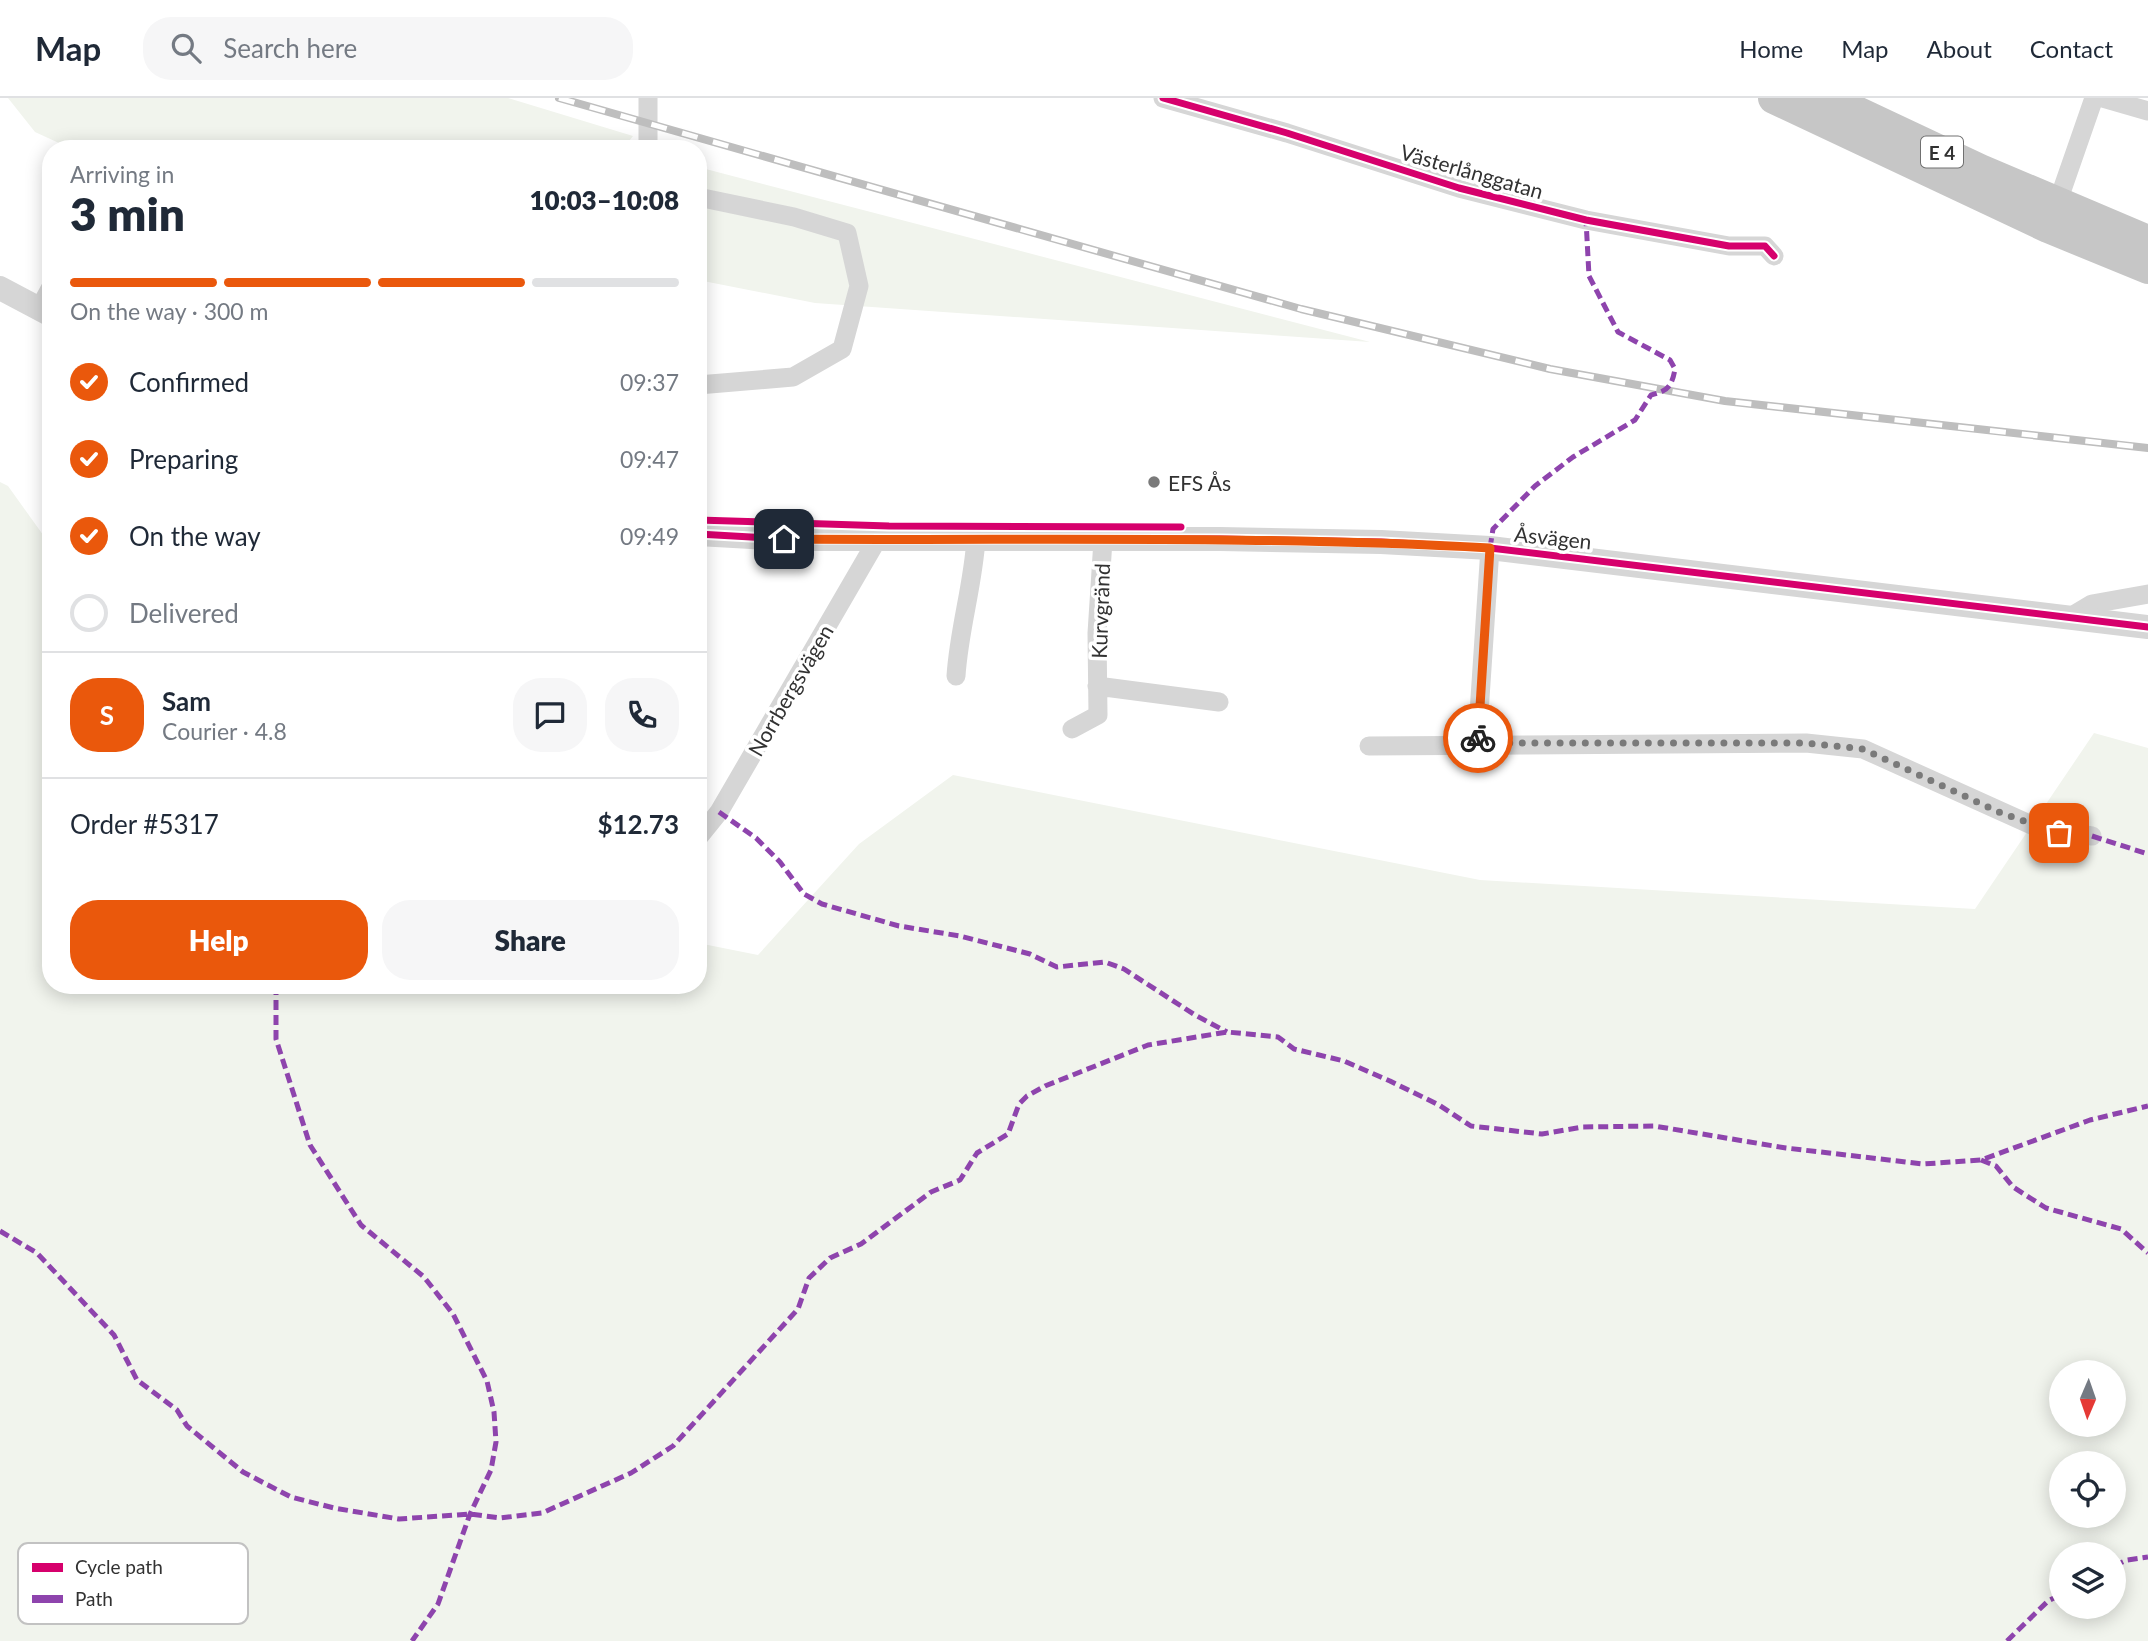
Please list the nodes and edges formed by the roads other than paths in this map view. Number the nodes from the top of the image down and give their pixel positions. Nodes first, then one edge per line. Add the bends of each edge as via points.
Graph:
1 (648, 98) edge
2 (1163, 98) edge
3 (1774, 98) edge
4 (1827, 98) edge
5 (2094, 98) edge
6 (2103, 98) edge
7 (2148, 111) edge
8 (648, 140) edge
9 (707, 199) edge
10 (2053, 216) junction
11 (2148, 241) edge
12 (1774, 256) dead end
13 (2148, 268) edge
14 (0, 288) edge
15 (42, 310) edge
16 (707, 384) edge
17 (707, 534) edge
18 (976, 539) junction
19 (877, 540) junction
20 (1103, 540) junction
21 (1490, 548) junction
22 (2148, 594) edge
23 (2072, 616) junction
24 (2148, 627) edge
25 (956, 676) dead end
26 (1097, 686) junction
27 (1219, 702) dead end
28 (1072, 729) dead end
29 (1477, 743) junction
30 (1369, 746) dead end
31 (707, 827) edge
32 (2092, 836) dead end

1 - 8 street
2 - 12 street, Västerlånggatan via 1459,188 1651,233 1729,246 1765,246
3 - 10 highway, E 4
4 - 10 highway, E 4
5 - 10 street
6 - 7 street
9 - 16 street via 847,233 859,286 842,349 793,377
10 - 11 highway, E 4
10 - 13 highway, E 4
14 - 15 street
17 - 19 street, Åsvägen
18 - 19 street, Åsvägen
18 - 20 street, Åsvägen
18 - 25 street via 974,576 958,635
19 - 31 street, Norrbergsvägen
20 - 21 street, Åsvägen via 1381,542
20 - 26 street, Kurvgränd
21 - 23 street, Åsvägen
21 - 29 street
22 - 23 street via 2092,604
23 - 24 street, Åsvägen
26 - 27 street, Kurvgränd
26 - 28 street via 1098,715
29 - 30 street
29 - 32 street via 1806,743 1863,749 2038,828

